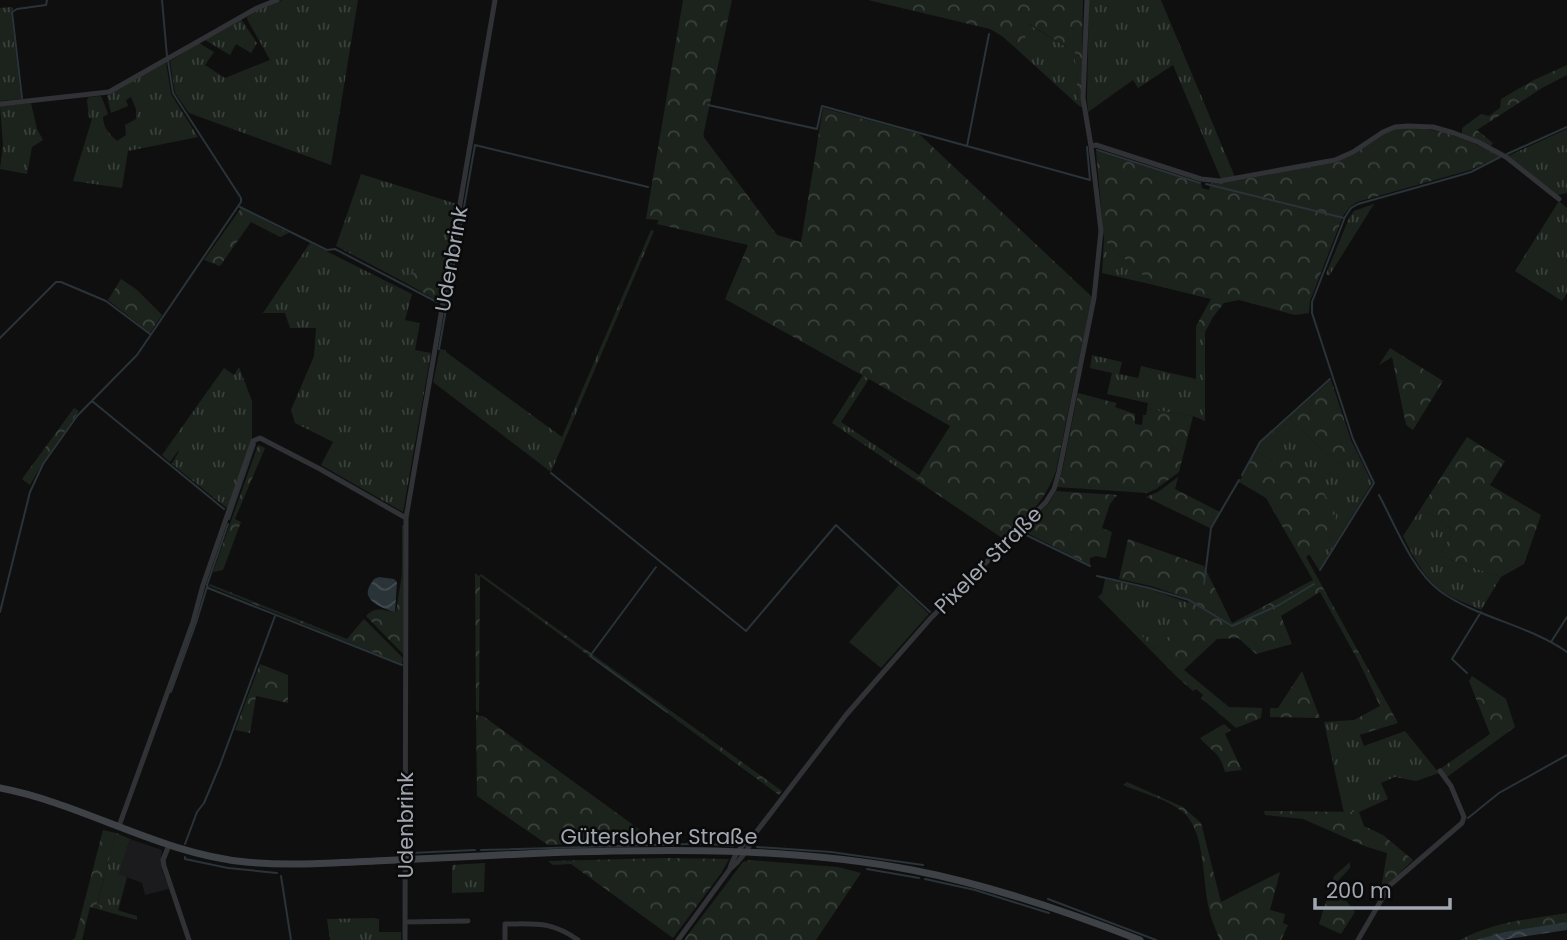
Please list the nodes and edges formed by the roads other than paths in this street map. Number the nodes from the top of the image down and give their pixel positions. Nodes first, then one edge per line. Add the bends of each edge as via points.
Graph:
1 (277, 0) edge
2 (495, 0) edge
3 (1087, 0) edge
4 (0, 104) edge
5 (1091, 146) junction
6 (1559, 199) dead end
7 (406, 518) junction
8 (1440, 771) dead end
9 (0, 788) edge
10 (118, 826) junction
11 (169, 845) junction
12 (742, 852) junction
13 (405, 859) junction
14 (468, 921) dead end
15 (405, 922) junction
16 (189, 940) edge
17 (405, 940) edge
18 (505, 940) edge
19 (578, 940) edge
20 (678, 940) edge
21 (1140, 940) edge
22 (1358, 940) edge

1 - 4 street via 114,90
2 - 7 street, Udenbrink
3 - 5 street, Pixeler Straße via 1083,98
5 - 6 street via 1220,181 1335,160 1395,127 1433,127 1499,153
5 - 12 street, Pixeler Straße via 1101,225 1098,271 1054,489 846,715
7 - 10 street via 260,438 253,441
7 - 13 street, Udenbrink
8 - 22 street via 1451,786 1464,817 1462,823 1390,885
9 - 10 main road, Gütersloher Straße
10 - 11 main road, Gütersloher Straße
11 - 13 main road, Gütersloher Straße via 250,862
11 - 16 street via 164,866
12 - 13 main road, Gütersloher Straße
12 - 20 street, Pixeler Straße
12 - 21 main road, Gütersloher Straße via 859,861 937,875 1040,903
13 - 15 street, Udenbrink
14 - 15 street
15 - 17 street, Udenbrink
18 - 19 street via 505,924 547,925

